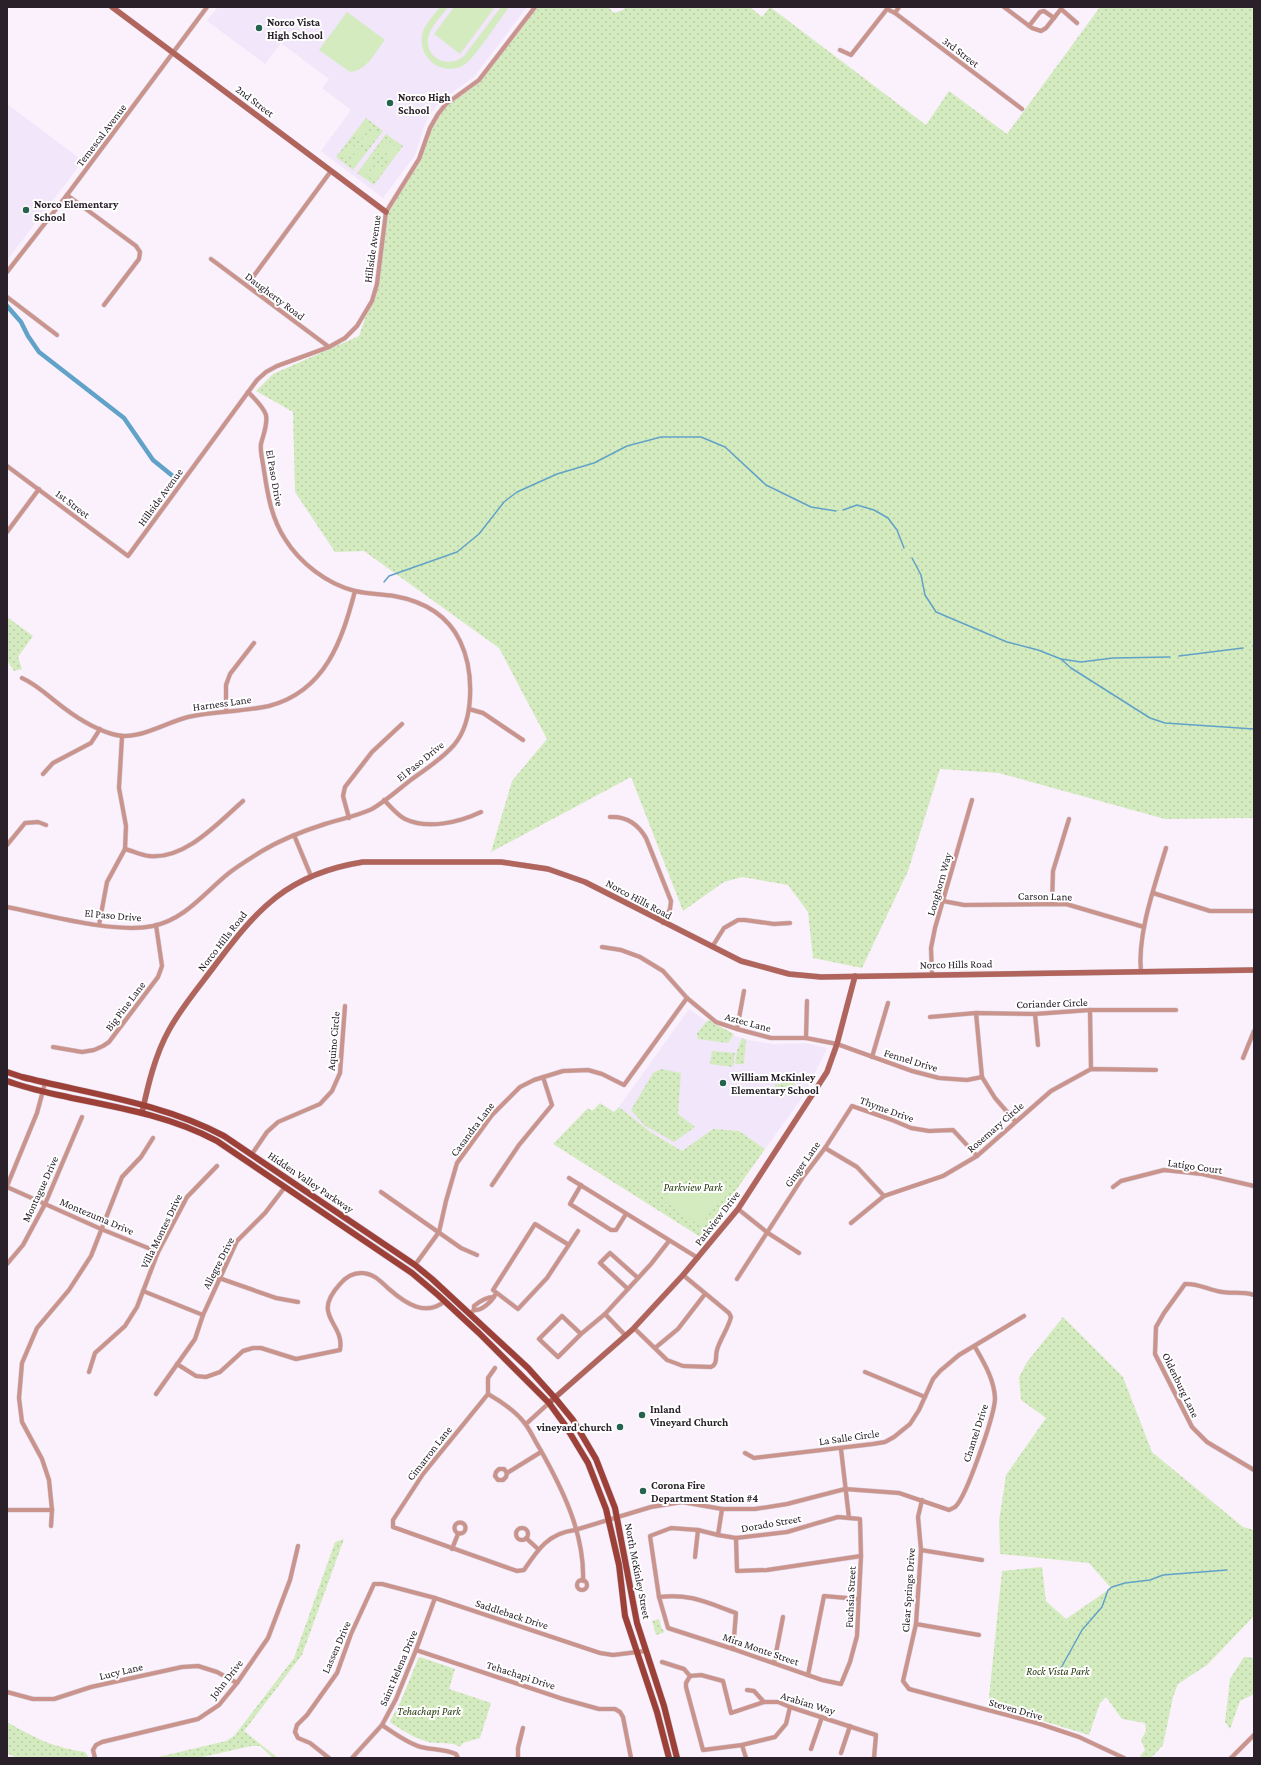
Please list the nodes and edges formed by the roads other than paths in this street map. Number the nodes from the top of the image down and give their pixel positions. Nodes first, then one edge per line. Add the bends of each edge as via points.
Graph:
1 (112, 7) edge
2 (207, 7) edge
3 (535, 7) edge
4 (899, 7) edge
5 (1004, 7) edge
6 (895, 13) junction
7 (1054, 18) junction
8 (1077, 23) dead end
9 (1029, 26) junction
10 (840, 50) dead end
11 (173, 53) junction
12 (1022, 109) dead end
13 (331, 171) junction
14 (67, 195) junction
15 (386, 212) junction
16 (211, 259) dead end
17 (7, 272) edge
18 (250, 281) dead end
19 (7, 297) edge
20 (104, 304) dead end
21 (56, 335) dead end
22 (328, 347) junction
23 (248, 392) junction
24 (7, 466) edge
25 (39, 489) junction
26 (7, 532) edge
27 (128, 556) joint
28 (355, 591) junction
29 (254, 643) dead end
30 (22, 678) dead end
31 (469, 709) junction
32 (226, 711) junction
33 (402, 724) dead end
34 (100, 730) junction
35 (122, 737) junction
36 (523, 740) dead end
37 (43, 774) dead end
38 (384, 800) junction
39 (972, 800) dead end
40 (243, 801) dead end
41 (481, 812) dead end
42 (610, 817) dead end
43 (349, 818) junction
44 (1069, 819) dead end
45 (46, 825) dead end
46 (294, 835) junction
47 (7, 845) edge
48 (1166, 848) dead end
49 (125, 850) junction
50 (311, 876) junction
51 (1153, 893) junction
52 (943, 901) junction
53 (1052, 904) junction
54 (7, 907) edge
55 (1254, 911) edge
56 (663, 923) junction
57 (790, 923) dead end
58 (99, 925) junction
59 (156, 926) junction
60 (1144, 927) junction
61 (602, 947) dead end
62 (712, 948) junction
63 (1254, 970) edge
64 (1141, 972) junction
65 (932, 975) junction
66 (855, 976) junction
67 (744, 991) dead end
68 (687, 998) junction
69 (807, 1001) dead end
70 (888, 1003) dead end
71 (345, 1006) dead end
72 (1090, 1010) junction
73 (1176, 1010) dead end
74 (976, 1012) junction
75 (1035, 1014) junction
76 (930, 1017) dead end
77 (737, 1029) junction
78 (1254, 1031) edge
79 (806, 1038) junction
80 (837, 1044) junction
81 (1038, 1045) dead end
82 (53, 1047) dead end
83 (872, 1057) junction
84 (1243, 1058) dead end
85 (1091, 1069) junction
86 (1156, 1070) dead end
87 (7, 1072) edge
88 (543, 1077) junction
89 (982, 1077) junction
90 (7, 1081) edge
91 (45, 1083) junction
92 (43, 1092) junction
93 (144, 1106) junction
94 (852, 1106) joint
95 (142, 1113) junction
96 (82, 1117) dead end
97 (1015, 1121) junction
98 (152, 1138) dead end
99 (825, 1148) junction
100 (252, 1154) junction
101 (977, 1156) junction
102 (217, 1166) dead end
103 (569, 1178) dead end
104 (492, 1185) dead end
105 (581, 1185) junction
106 (7, 1186) edge
107 (285, 1186) junction
108 (1254, 1186) edge
109 (1113, 1187) dead end
110 (382, 1192) dead end
111 (884, 1196) junction
112 (45, 1204) junction
113 (738, 1209) junction
114 (626, 1214) junction
115 (852, 1223) dead end
116 (102, 1230) junction
117 (578, 1231) dead end
118 (439, 1232) junction
119 (768, 1233) junction
120 (669, 1240) junction
121 (569, 1246) junction
122 (380, 1251) junction
123 (158, 1252) junction
124 (799, 1253) dead end
125 (477, 1255) dead end
126 (698, 1258) junction
127 (7, 1264) edge
128 (415, 1265) junction
129 (683, 1275) junction
130 (219, 1278) junction
131 (638, 1278) junction
132 (738, 1279) dead end
133 (628, 1289) junction
134 (143, 1291) junction
135 (705, 1294) junction
136 (438, 1295) junction
137 (495, 1295) junction
138 (1254, 1295) edge
139 (485, 1299) junction
140 (445, 1301) junction
141 (298, 1302) dead end
142 (488, 1304) junction
143 (472, 1312) junction
144 (605, 1314) junction
145 (203, 1315) junction
146 (1024, 1316) dead end
147 (634, 1328) junction
148 (479, 1333) junction
149 (581, 1334) junction
150 (626, 1336) junction
151 (975, 1347) junction
152 (654, 1348) junction
153 (177, 1364) junction
154 (494, 1368) dead end
155 (89, 1372) dead end
156 (865, 1372) dead end
157 (156, 1394) dead end
158 (488, 1394) junction
159 (925, 1397) junction
160 (556, 1398) junction
161 (549, 1403) junction
162 (526, 1424) junction
163 (841, 1449) junction
164 (541, 1452) junction
165 (745, 1453) dead end
166 (1254, 1470) edge
167 (507, 1473) dead end
168 (845, 1489) junction
169 (922, 1500) junction
170 (722, 1509) junction
171 (7, 1510) edge
172 (52, 1510) junction
173 (617, 1517) junction
174 (849, 1518) junction
175 (609, 1519) junction
176 (51, 1526) dead end
177 (575, 1530) junction
178 (698, 1530) junction
179 (458, 1534) dead end
180 (718, 1535) junction
181 (526, 1538) dead end
182 (736, 1538) junction
183 (298, 1546) dead end
184 (452, 1549) junction
185 (538, 1549) junction
186 (921, 1550) junction
187 (861, 1556) junction
188 (695, 1557) dead end
189 (982, 1560) dead end
190 (583, 1580) dead end
191 (374, 1584) joint
192 (659, 1597) junction
193 (435, 1598) junction
194 (858, 1599) junction
195 (783, 1617) dead end
196 (916, 1624) junction
197 (979, 1635) dead end
198 (733, 1649) junction
199 (416, 1650) junction
200 (645, 1651) junction
201 (638, 1652) junction
202 (662, 1662) dead end
203 (774, 1663) junction
204 (808, 1675) junction
205 (690, 1676) junction
206 (903, 1681) joint
207 (237, 1683) junction
208 (840, 1684) joint
209 (747, 1690) dead end
210 (7, 1692) edge
211 (764, 1702) junction
212 (790, 1707) junction
213 (822, 1717) junction
214 (382, 1725) junction
215 (850, 1726) junction
216 (524, 1728) dead end
217 (1254, 1735) edge
218 (742, 1744) junction
219 (811, 1749) dead end
220 (841, 1753) dead end
221 (457, 1756) edge
222 (95, 1758) edge
223 (329, 1758) edge
224 (352, 1758) edge
225 (518, 1758) edge
226 (631, 1758) edge
227 (669, 1758) edge
228 (677, 1758) edge
229 (746, 1758) edge
230 (874, 1758) edge
231 (1124, 1758) edge
232 (1231, 1758) edge

1 - 11 street, 2nd Street
2 - 11 street, Temescal Avenue
3 - 15 street, Hillside Avenue via 479,80 446,104 438,114 419,159
4 - 6 street
5 - 9 street
6 - 10 street via 887,9 851,55
6 - 12 street, 3rd Street
7 - 8 street via 1061,9
7 - 9 street via 1041,31
7 - 9 street via 1044,11 1040,12
11 - 13 street, 2nd Street
11 - 14 street, Temescal Avenue
13 - 15 street, 2nd Street
13 - 18 street
14 - 17 street, Temescal Avenue
14 - 20 street via 136,246 140,252 139,260
15 - 22 street, Hillside Avenue via 377,284 372,301 357,326 345,338
16 - 22 street, Daugherty Road
19 - 21 street
22 - 23 street, Hillside Avenue via 266,372
23 - 27 street, Hillside Avenue
23 - 28 street, El Paso Drive via 262,406 266,417 261,446 266,488 272,513 285,539 315,571
24 - 25 street, 1st Street
25 - 26 street
25 - 27 street, 1st Street
28 - 31 street, El Paso Drive via 414,601 429,606 442,616 461,642 466,659 469,675
28 - 32 street, Harness Lane via 337,648 311,682 286,700 270,705
29 - 32 street via 230,674 226,685
30 - 34 street, Harness Lane via 32,682 65,709
31 - 36 street via 483,713
31 - 38 street, El Paso Drive via 462,732 448,751
32 - 35 street, Harness Lane via 186,718 136,735
33 - 43 street via 369,756 345,787 343,796
34 - 35 street, Harness Lane
34 - 37 street via 91,743 53,763
35 - 49 street via 119,788 126,826
38 - 41 street via 405,819 418,823 458,821
38 - 43 street, El Paso Drive via 375,807
39 - 52 street, Longhorn Way
40 - 49 street via 194,844 177,852 149,856
42 - 56 street via 630,821 646,838 670,901 670,910
43 - 46 street, El Paso Drive via 326,823
44 - 53 street via 1053,871
45 - 47 street via 38,822 26,823
46 - 50 street
46 - 59 street, El Paso Drive via 249,858 193,907
48 - 51 street
49 - 58 street via 107,882
50 - 56 street, Norco Hills Road via 342,865 363,862 519,864 548,869 585,882
50 - 93 street, Norco Hills Road via 273,899 256,914 179,1014 159,1051
51 - 55 street via 1210,911
51 - 60 street
52 - 53 street, Carson Lane via 964,905
52 - 65 street, Longhorn Way via 931,948
53 - 60 street, Carson Lane via 1075,905
54 - 58 street, El Paso Drive
56 - 62 street, Norco Hills Road
57 - 62 street via 738,920 724,928
58 - 59 street, El Paso Drive via 138,928
59 - 82 street, Big Pine Lane via 162,966 158,977 109,1042 94,1050 82,1052
60 - 64 street
61 - 68 street, Aztec Lane via 620,950 663,970
62 - 66 street, Norco Hills Road via 741,961 789,974 821,977
63 - 64 street, Norco Hills Road
64 - 65 street, Norco Hills Road
65 - 66 street, Norco Hills Road
66 - 80 street, Parkview Drive
67 - 77 street
68 - 77 street, Aztec Lane via 716,1022
68 - 88 street, Casandra Lane via 624,1085 588,1070 563,1071
69 - 79 street
70 - 83 street
71 - 100 street, Aquino Circle via 340,1073 332,1091 320,1104 278,1122 267,1132
72 - 73 street, Coriander Circle
72 - 75 street, Coriander Circle
72 - 85 street
74 - 75 street, Coriander Circle
74 - 76 street, Coriander Circle
74 - 89 street
75 - 81 street
77 - 79 street, Aztec Lane via 772,1038
78 - 84 street
79 - 80 street, Aztec Lane
80 - 83 street, Fennel Drive
80 - 113 street, Parkview Drive via 827,1072
83 - 89 street, Fennel Drive via 939,1078 967,1080
85 - 86 street, Rosemary Circle
85 - 97 street, Rosemary Circle via 1051,1091
87 - 91 main road, Hidden Valley Parkway
88 - 104 street via 552,1105 519,1145
88 - 118 street, Casandra Lane via 520,1087 481,1129 457,1163
89 - 97 street via 995,1098
90 - 92 main road, Hidden Valley Parkway
91 - 92 street
91 - 93 main road, Hidden Valley Parkway
92 - 95 main road, Hidden Valley Parkway
92 - 106 street
93 - 95 street, Norco Hills Road
93 - 100 main road, Hidden Valley Parkway via 172,1113 207,1127
94 - 99 street, Ginger Lane
94 - 101 street, Thyme Drive via 912,1128 929,1131 953,1130
95 - 107 main road, Hidden Valley Parkway via 202,1133
96 - 112 street, Montague Drive
97 - 101 street, Rosemary Circle
98 - 116 street via 142,1157 122,1177
99 - 111 street via 857,1167
99 - 119 street, Ginger Lane via 803,1177
100 - 128 main road, Hidden Valley Parkway
101 - 111 street, Rosemary Circle via 943,1176
102 - 123 street, Villa Montes Drive via 187,1196
103 - 105 street
105 - 114 street
105 - 114 street via 570,1204 610,1230 616,1230
106 - 112 street, Montezuma Drive
107 - 122 main road, Hidden Valley Parkway
107 - 130 street, Allegre Drive via 269,1208 237,1242
108 - 109 street, Latigo Court via 1202,1174 1164,1170 1121,1181
110 - 118 street
111 - 115 street, Rosemary Circle
112 - 116 street, Montezuma Drive
112 - 127 street, Montague Drive via 24,1245
113 - 119 street
113 - 126 street, Parkview Drive
114 - 120 street
116 - 123 street, Montezuma Drive
116 - 172 street via 81,1272 37,1328 22,1363 19,1398 22,1422 42,1459
117 - 121 street
118 - 125 street via 461,1248
118 - 128 street, Casandra Lane
119 - 124 street
119 - 132 street, Ginger Lane
120 - 126 street
120 - 131 street
121 - 137 street via 547,1278 518,1309
121 - 137 street via 535,1224 493,1290
122 - 128 main road via 387,1251 408,1265
122 - 136 main road, Hidden Valley Parkway
123 - 134 street, Villa Montes Drive
126 - 129 street, Parkview Drive
128 - 136 main road via 418,1272 435,1287
128 - 143 main road, Hidden Valley Parkway
129 - 135 street
129 - 147 street, Parkview Drive
130 - 141 street via 276,1298
130 - 145 street, Allegre Drive
131 - 133 street
131 - 133 street via 610,1253 600,1263
133 - 144 street
134 - 145 street
134 - 155 street, Villa Montes Drive via 125,1326 95,1353
135 - 152 street via 678,1330
135 - 152 street via 731,1317 716,1352 716,1363 710,1367 683,1366 667,1360
136 - 140 main road, Hidden Valley Parkway
137 - 139 street
137 - 142 street
138 - 166 street, Oldenburg Lane via 1219,1292 1196,1283 1185,1284 1156,1327 1155,1354 1192,1426 1207,1442
139 - 142 street
139 - 143 street via 474,1306
140 - 148 main road, Hidden Valley Parkway
140 - 153 street via 431,1309 415,1307 391,1291 379,1279 361,1273 345,1279 334,1291 328,1306 330,1319 342,1341 340,1350 296,1359 253,1348 243,1351 220,1372 206,1377 196,1376
142 - 143 street
143 - 148 main road via 469,1317
143 - 160 main road, Hidden Valley Parkway
144 - 149 street
144 - 150 street
145 - 153 street, Allegre Drive via 194,1339
146 - 151 street, La Salle Circle
147 - 150 street, Parkview Drive
147 - 152 street
148 - 161 main road, Hidden Valley Parkway
149 - 149 street via 562,1316 539,1339 558,1357
150 - 160 street, Parkview Drive
151 - 159 street, La Salle Circle via 940,1371 933,1379
151 - 169 street, Chantel Drive via 992,1381 995,1397 991,1420 969,1481 955,1507 949,1510
153 - 157 street, Allegre Drive
154 - 158 street via 488,1378
156 - 159 street
158 - 162 street
158 - 184 street, Cimarron Lane via 423,1474 393,1520 393,1527
159 - 163 street, La Salle Circle via 910,1424 894,1437 885,1442
160 - 161 street, Parkview Drive
160 - 173 main road, North McKinley Street via 573,1420 596,1459
161 - 162 street, Parkview Drive
161 - 175 main road, North McKinley Street via 588,1463
162 - 164 street
163 - 165 street, La Salle Circle via 754,1458
163 - 168 street
164 - 167 street
164 - 177 street via 559,1483
168 - 169 street, Chantel Drive via 899,1493
168 - 170 street, Chantel Drive via 787,1504 755,1509
168 - 174 street
169 - 186 street, Clear Springs Drive via 918,1517
170 - 173 street, Chantel Drive via 682,1502 651,1507
170 - 180 street
171 - 172 street
172 - 176 street
173 - 175 street, Chantel Drive
173 - 200 main road, North McKinley Street via 637,1623
174 - 182 street, Dorado Street via 838,1517 787,1532
174 - 187 street, Fuchsia Street via 860,1519
175 - 177 street, Chantel Drive
175 - 201 main road, North McKinley Street via 619,1565 625,1616
177 - 185 street, Chantel Drive via 558,1534
177 - 190 street via 581,1551
178 - 180 street, Dorado Street
178 - 188 street
178 - 192 street, Dorado Street via 671,1528 650,1536
179 - 184 street
180 - 182 street, Dorado Street
181 - 185 street
182 - 187 street via 737,1571 767,1570
183 - 207 street, John Drive via 290,1580 268,1638
184 - 185 street, Chantel Drive via 517,1571 524,1570
186 - 189 street
186 - 196 street, Clear Springs Drive
187 - 194 street, Fuchsia Street
191 - 193 street, Saddleback Drive
191 - 223 street, Lassen Drive via 351,1634 337,1673 307,1715 297,1724 295,1732 298,1738 310,1743
192 - 198 street, Mira Monte Street via 668,1628
192 - 198 street via 691,1597 736,1613
193 - 199 street, Saint Helena Drive
193 - 201 street, Saddleback Drive via 600,1652 613,1655
194 - 204 street via 824,1596
194 - 208 street, Fuchsia Street via 857,1636 850,1662
195 - 203 street
196 - 197 street
196 - 206 street, Clear Springs Drive
198 - 203 street, Mira Monte Street
199 - 214 street, Saint Helena Drive via 396,1699
199 - 226 street, Tehachapi Drive via 563,1699 599,1709 615,1709 623,1717
200 - 201 street, Saddleback Drive
200 - 228 main road, North McKinley Street via 666,1713
201 - 227 main road, North McKinley Street
202 - 205 street via 684,1670
203 - 204 street, Mira Monte Street
204 - 208 street, Mira Monte Street
205 - 211 street, Arabian Way via 701,1675 723,1682 731,1713
205 - 218 street via 686,1682 703,1750
206 - 231 street, Steven Drive via 909,1689 1036,1723
207 - 210 street, Lucy Lane via 217,1672 198,1666 182,1666 91,1687 54,1699 33,1699
207 - 222 street, John Drive via 219,1705 198,1719 96,1745 93,1750
209 - 211 street via 754,1691
211 - 212 street, Arabian Way via 778,1702
212 - 213 street, Arabian Way
212 - 218 street via 786,1724 775,1737
213 - 215 street, Arabian Way
213 - 219 street
214 - 221 street via 419,1746 449,1751
214 - 224 street, Saint Helena Drive
215 - 220 street
215 - 230 street, Arabian Way via 876,1735
216 - 225 street
217 - 232 street
218 - 229 street

